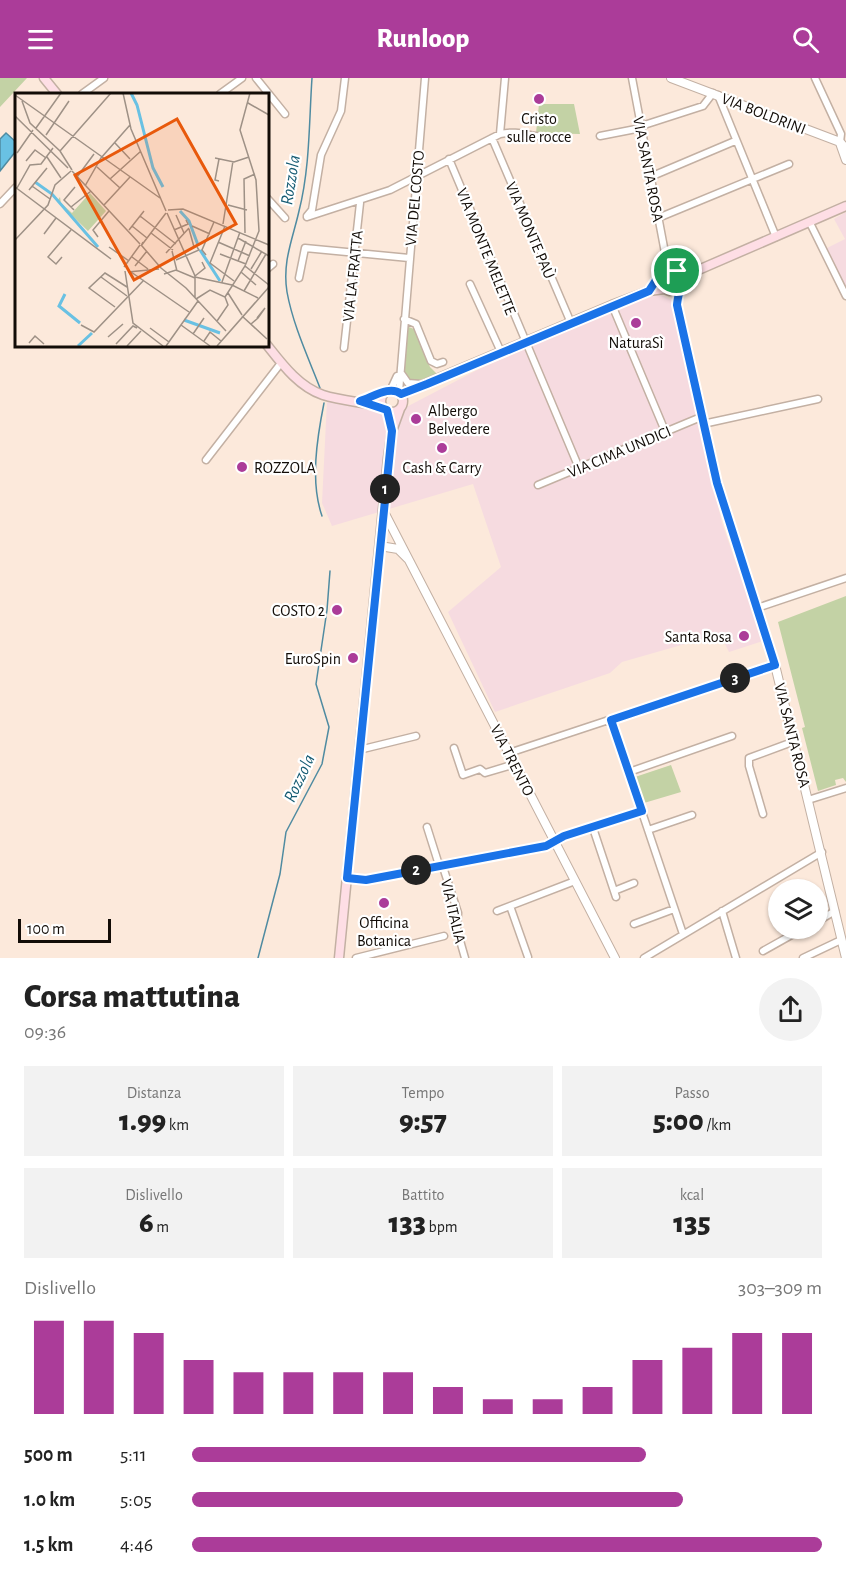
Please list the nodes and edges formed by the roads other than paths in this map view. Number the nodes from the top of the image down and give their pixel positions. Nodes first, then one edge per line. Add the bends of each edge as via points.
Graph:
1 (44, 78) edge
2 (104, 78) edge
3 (242, 78) edge
4 (256, 78) edge
5 (345, 78) edge
6 (426, 78) edge
7 (505, 78) edge
8 (671, 78) edge
9 (814, 78) edge
10 (632, 79) edge
11 (56, 93) edge
12 (83, 93) edge
13 (221, 93) edge
14 (716, 94) junction
15 (285, 114) dead end
16 (641, 127) junction
17 (500, 134) junction
18 (600, 136) dead end
19 (546, 137) dead end
20 (492, 138) junction
21 (840, 138) junction
22 (735, 141) junction
23 (846, 149) edge
24 (449, 159) junction
25 (846, 160) edge
26 (789, 164) dead end
27 (416, 176) junction
28 (650, 177) junction
29 (751, 180) junction
30 (15, 188) edge
31 (846, 199) edge
32 (268, 203) edge
33 (360, 203) dead end
34 (0, 204) edge
35 (846, 206) edge
36 (825, 216) junction
37 (285, 218) dead end
38 (658, 218) junction
39 (810, 223) junction
40 (777, 237) junction
41 (355, 253) junction
42 (409, 258) junction
43 (666, 258) junction
44 (273, 264) dead end
45 (268, 268) edge
46 (660, 275) junction
47 (678, 277) junction
48 (299, 278) dead end
49 (470, 284) dead end
50 (666, 290) junction
51 (649, 291) junction
52 (846, 296) edge
53 (612, 305) junction
54 (677, 305) junction
55 (404, 318) junction
56 (571, 323) junction
57 (525, 342) junction
58 (268, 346) edge
59 (345, 348) dead end
60 (501, 352) junction
61 (443, 362) dead end
62 (281, 363) junction
63 (400, 367) junction
64 (427, 384) junction
65 (394, 392) junction
66 (818, 399) dead end
67 (360, 401) junction
68 (401, 407) junction
69 (385, 409) junction
70 (702, 420) junction
71 (392, 431) junction
72 (665, 431) junction
73 (206, 460) dead end
74 (579, 468) junction
75 (538, 485) dead end
76 (384, 510) junction
77 (381, 534) junction
78 (398, 536) junction
79 (380, 546) junction
80 (411, 563) junction
81 (846, 578) edge
82 (757, 608) junction
83 (775, 665) junction
84 (611, 720) junction
85 (416, 736) dead end
86 (732, 736) dead end
87 (796, 741) junction
88 (454, 748) dead end
89 (359, 750) junction
90 (509, 753) junction
91 (515, 764) junction
92 (629, 772) junction
93 (846, 788) edge
94 (808, 800) junction
95 (642, 811) junction
96 (763, 814) dead end
97 (692, 815) dead end
98 (427, 827) dead end
99 (593, 828) junction
100 (648, 830) junction
101 (555, 842) junction
102 (822, 852) junction
103 (441, 865) junction
104 (347, 878) junction
105 (575, 881) junction
106 (634, 883) dead end
107 (510, 906) junction
108 (674, 909) junction
109 (497, 911) dead end
110 (722, 911) junction
111 (835, 911) junction
112 (828, 915) edge
113 (634, 924) dead end
114 (683, 934) junction
115 (444, 936) dead end
116 (784, 939) edge
117 (841, 940) junction
118 (763, 951) dead end
119 (528, 957) edge
120 (342, 958) edge
121 (356, 958) edge
122 (465, 958) edge
123 (615, 958) edge
124 (644, 958) edge
125 (736, 958) edge
126 (803, 958) edge
127 (846, 958) edge

1 - 11 main road
2 - 12 street
3 - 13 street
4 - 15 street
5 - 27 street via 340,111 321,155 312,210 307,217 390,190
6 - 27 street, VIA DEL COSTO
7 - 17 street
8 - 14 street, VIA BOLDRINI
9 - 21 street
10 - 16 street, VIA SANTA ROSA
14 - 16 street via 703,106
14 - 21 street, VIA BOLDRINI
14 - 22 street
16 - 18 street
16 - 28 street, VIA SANTA ROSA
17 - 19 street via 518,130 529,136
17 - 20 street
20 - 24 street
20 - 56 street, VIA MONTE PAÙ
21 - 23 street
21 - 25 street
22 - 28 street
22 - 29 street
24 - 27 street
24 - 57 street, VIA MONTE MELETTE
26 - 29 street
27 - 42 street, VIA DEL COSTO
28 - 38 street, VIA SANTA ROSA
29 - 38 street
29 - 40 street
30 - 34 street
31 - 36 main road
32 - 37 street
33 - 41 street, VIA LA FRATTA
35 - 36 main road
36 - 39 main road
38 - 43 street, VIA SANTA ROSA
39 - 40 main road
39 - 52 street
40 - 47 main road
41 - 42 street
41 - 48 street via 304,248
41 - 59 street, VIA LA FRATTA
42 - 55 street, VIA DEL COSTO
43 - 46 street, VIA SANTA ROSA
43 - 47 street, VIA SANTA ROSA
44 - 45 street
46 - 47 main road
46 - 50 main road
46 - 51 main road
47 - 50 main road
47 - 54 street, VIA SANTA ROSA
49 - 60 street
50 - 51 main road
50 - 54 street, VIA SANTA ROSA
51 - 53 main road
53 - 56 main road
53 - 72 street
54 - 70 street, VIA SANTA ROSA
55 - 61 street via 416,324 431,361
55 - 63 street, VIA DEL COSTO
56 - 57 main road
57 - 60 main road
57 - 74 street, VIA MONTE MELETTE
58 - 62 main road
60 - 64 main road
62 - 67 main road via 322,395
62 - 73 street
63 - 64 street via 408,383
63 - 65 street, VIA DEL COSTO
64 - 65 main road
64 - 68 main road
65 - 67 main road
65 - 68 main road
65 - 69 main road via 381,400
66 - 70 street, VIA CIMA UNDICI
67 - 69 main road
68 - 69 main road via 394,412
68 - 71 main road
69 - 71 main road
70 - 72 street, VIA CIMA UNDICI
70 - 82 street, VIA SANTA ROSA via 717,483
71 - 76 main road
72 - 74 street, VIA CIMA UNDICI
74 - 75 street, VIA CIMA UNDICI
76 - 77 main road
76 - 78 street, VIA TRENTO
77 - 78 street
77 - 79 main road
78 - 80 street, VIA TRENTO
79 - 80 street, VIA TRENTO via 398,549
79 - 89 main road
80 - 90 street, VIA TRENTO
81 - 82 street
82 - 83 street, VIA SANTA ROSA
83 - 84 street
83 - 87 street, VIA SANTA ROSA
84 - 90 street
84 - 92 street
85 - 89 street
86 - 92 street
87 - 94 street, VIA SANTA ROSA
87 - 96 street via 749,758
88 - 91 street via 463,775
89 - 104 main road
90 - 91 street, VIA TRENTO
91 - 101 street, VIA TRENTO
92 - 95 street
93 - 94 street
94 - 102 street, VIA SANTA ROSA
95 - 99 street
95 - 100 street
97 - 100 street
98 - 103 street, VIA ITALIA
99 - 101 street
99 - 106 street via 615,894
100 - 108 street
101 - 103 street
101 - 105 street, VIA TRENTO
102 - 110 street
102 - 111 street, VIA SANTA ROSA
103 - 104 street via 366,880
103 - 122 street, VIA ITALIA via 458,913 457,930
104 - 120 main road
105 - 107 street
105 - 123 street, VIA TRENTO
107 - 109 street
107 - 119 street
108 - 113 street
108 - 114 street
110 - 114 street
110 - 125 street
111 - 112 street
111 - 117 street, VIA SANTA ROSA
114 - 124 street
115 - 121 street
116 - 118 street
117 - 126 street
117 - 127 street, VIA SANTA ROSA

